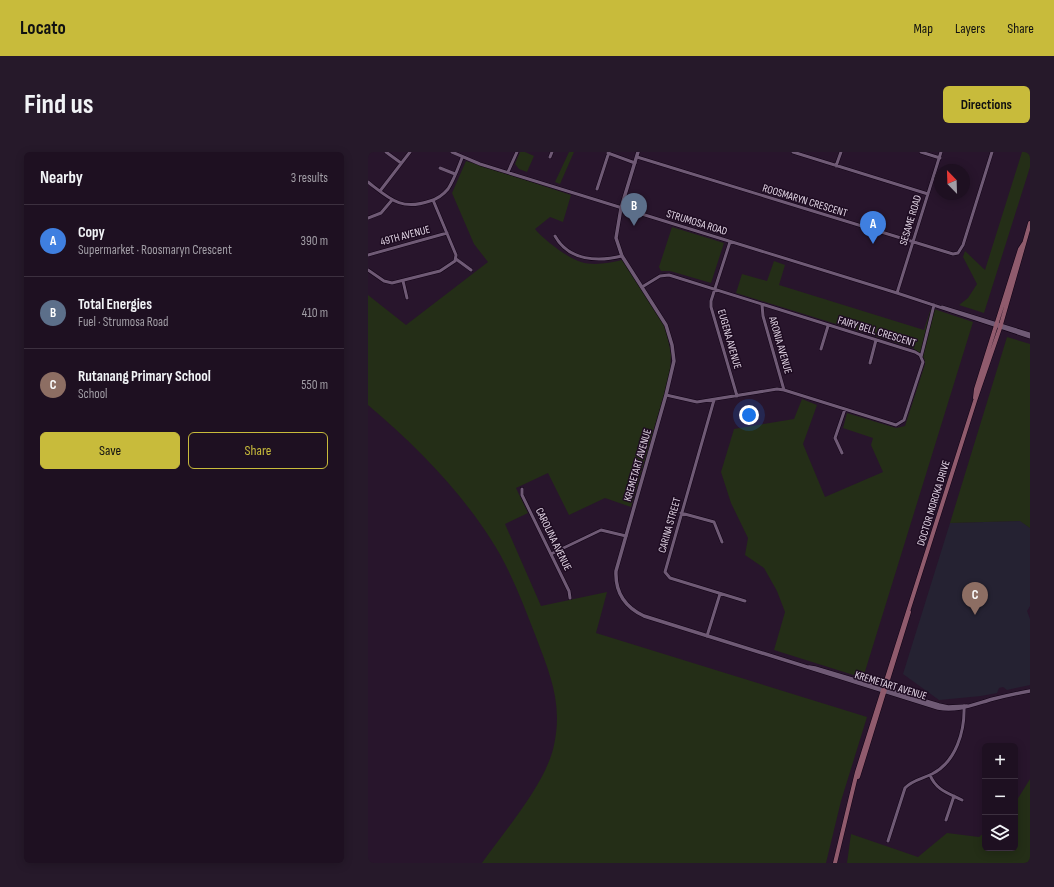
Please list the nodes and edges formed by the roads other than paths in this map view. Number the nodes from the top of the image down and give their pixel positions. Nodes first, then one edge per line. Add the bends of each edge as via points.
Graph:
1 (386, 152) edge
2 (410, 152) edge
3 (452, 152) edge
4 (517, 152) edge
5 (552, 152) edge
6 (638, 152) edge
7 (793, 152) edge
8 (841, 152) edge
9 (921, 152) edge
10 (941, 152) edge
11 (992, 152) edge
12 (608, 153) edge
13 (550, 157) dead end
14 (637, 157) junction
15 (462, 158) junction
16 (940, 158) junction
17 (401, 163) junction
18 (635, 163) junction
19 (836, 166) junction
20 (440, 168) dead end
21 (508, 172) junction
22 (455, 174) junction
23 (368, 182) edge
24 (597, 189) dead end
25 (380, 191) junction
26 (928, 194) junction
27 (392, 200) junction
28 (433, 200) junction
29 (621, 208) junction
30 (368, 218) edge
31 (1030, 223) edge
32 (447, 233) junction
33 (555, 236) dead end
34 (730, 242) junction
35 (913, 242) junction
36 (368, 255) edge
37 (622, 256) junction
38 (456, 259) junction
39 (368, 270) edge
40 (472, 270) dead end
41 (403, 281) junction
42 (642, 287) junction
43 (714, 290) junction
44 (897, 293) junction
45 (407, 298) dead end
46 (762, 305) junction
47 (934, 305) junction
48 (828, 326) junction
49 (998, 326) junction
50 (1030, 335) edge
51 (876, 340) junction
52 (821, 349) dead end
53 (921, 357) junction
54 (870, 363) dead end
55 (784, 390) junction
56 (666, 395) junction
57 (737, 396) junction
58 (714, 400) junction
59 (845, 410) junction
60 (842, 453) dead end
61 (522, 489) dead end
62 (681, 513) junction
63 (626, 536) junction
64 (722, 542) dead end
65 (551, 554) junction
66 (720, 594) junction
67 (570, 598) dead end
68 (745, 601) dead end
69 (707, 636) junction
70 (884, 690) junction
71 (1030, 691) edge
72 (964, 706) junction
73 (930, 775) junction
74 (954, 796) junction
75 (962, 800) dead end
76 (946, 820) dead end
77 (888, 841) dead end
78 (835, 863) edge

1 - 17 street
2 - 17 street
3 - 15 street, STRUMOSA ROAD
4 - 21 street
5 - 13 street
6 - 14 street, KREMETART AVENUE
7 - 19 street
8 - 19 street
9 - 16 street
10 - 16 street, SESAME ROAD
11 - 35 street, ROOSMARYN CRESCENT via 960,251 953,254
12 - 18 street
12 - 24 street
14 - 18 street, KREMETART AVENUE
14 - 35 street, ROOSMARYN CRESCENT
15 - 21 street, STRUMOSA ROAD
15 - 22 street
16 - 26 street, SESAME ROAD
17 - 25 street
18 - 29 street, KREMETART AVENUE
19 - 26 street
20 - 22 street
21 - 29 street, STRUMOSA ROAD
22 - 28 street via 446,191
23 - 25 street
25 - 27 street
26 - 35 street, SESAME ROAD
27 - 28 street via 410,206
27 - 30 street via 381,213
28 - 32 street, 49TH AVENUE
29 - 34 street, STRUMOSA ROAD
29 - 37 street, KREMETART AVENUE via 616,238
31 - 49 main road, DOCTOR MOROKA DRIVE
32 - 36 street, 49TH AVENUE
32 - 38 street, 49TH AVENUE
33 - 37 street via 561,245 583,258 606,260
34 - 43 street, EUGENA AVENUE
34 - 44 street, STRUMOSA ROAD
35 - 44 street, SESAME ROAD
37 - 42 street, KREMETART AVENUE
38 - 40 street
38 - 41 street via 444,270
39 - 41 street via 389,283
41 - 45 street
42 - 43 street, FAIRY BELL CRESCENT via 660,276 669,275
42 - 56 street, KREMETART AVENUE via 664,320 670,337 674,361
43 - 46 street, FAIRY BELL CRESCENT
43 - 57 street, EUGENA AVENUE via 711,311
44 - 47 street, STRUMOSA ROAD
46 - 48 street, FAIRY BELL CRESCENT
46 - 55 street, ARONIA AVENUE
47 - 49 street, STRUMOSA ROAD
47 - 53 street
48 - 51 street, FAIRY BELL CRESCENT
48 - 52 street
49 - 50 street, STRUMOSA ROAD
49 - 70 main road, DOCTOR MOROKA DRIVE
51 - 53 street, FAIRY BELL CRESCENT via 915,352
51 - 54 street
53 - 59 street, FAIRY BELL CRESCENT via 922,368 902,422 892,424
55 - 57 street, FAIRY BELL CRESCENT
55 - 59 street, FAIRY BELL CRESCENT
56 - 58 street, FAIRY BELL CRESCENT via 691,402
56 - 63 street, KREMETART AVENUE
57 - 58 street, FAIRY BELL CRESCENT
58 - 62 street, CARINA STREET
59 - 60 street via 835,438
61 - 65 street, CAROLINA AVENUE via 522,495
62 - 64 street via 714,522
62 - 66 street, CARINA STREET via 666,574 670,578
63 - 65 street via 600,530
63 - 69 street, KREMETART AVENUE via 616,577 619,592 627,604 644,616
65 - 67 street, CAROLINA AVENUE
66 - 68 street, CARINA STREET
66 - 69 street
69 - 70 street, KREMETART AVENUE
70 - 72 street, KREMETART AVENUE via 943,706
70 - 78 main road, DOCTOR MOROKA DRIVE via 844,820
71 - 72 street, KREMETART AVENUE
72 - 73 street via 959,742 944,766
73 - 74 street via 935,786
73 - 77 street via 911,782 905,788
74 - 75 street
74 - 76 street

